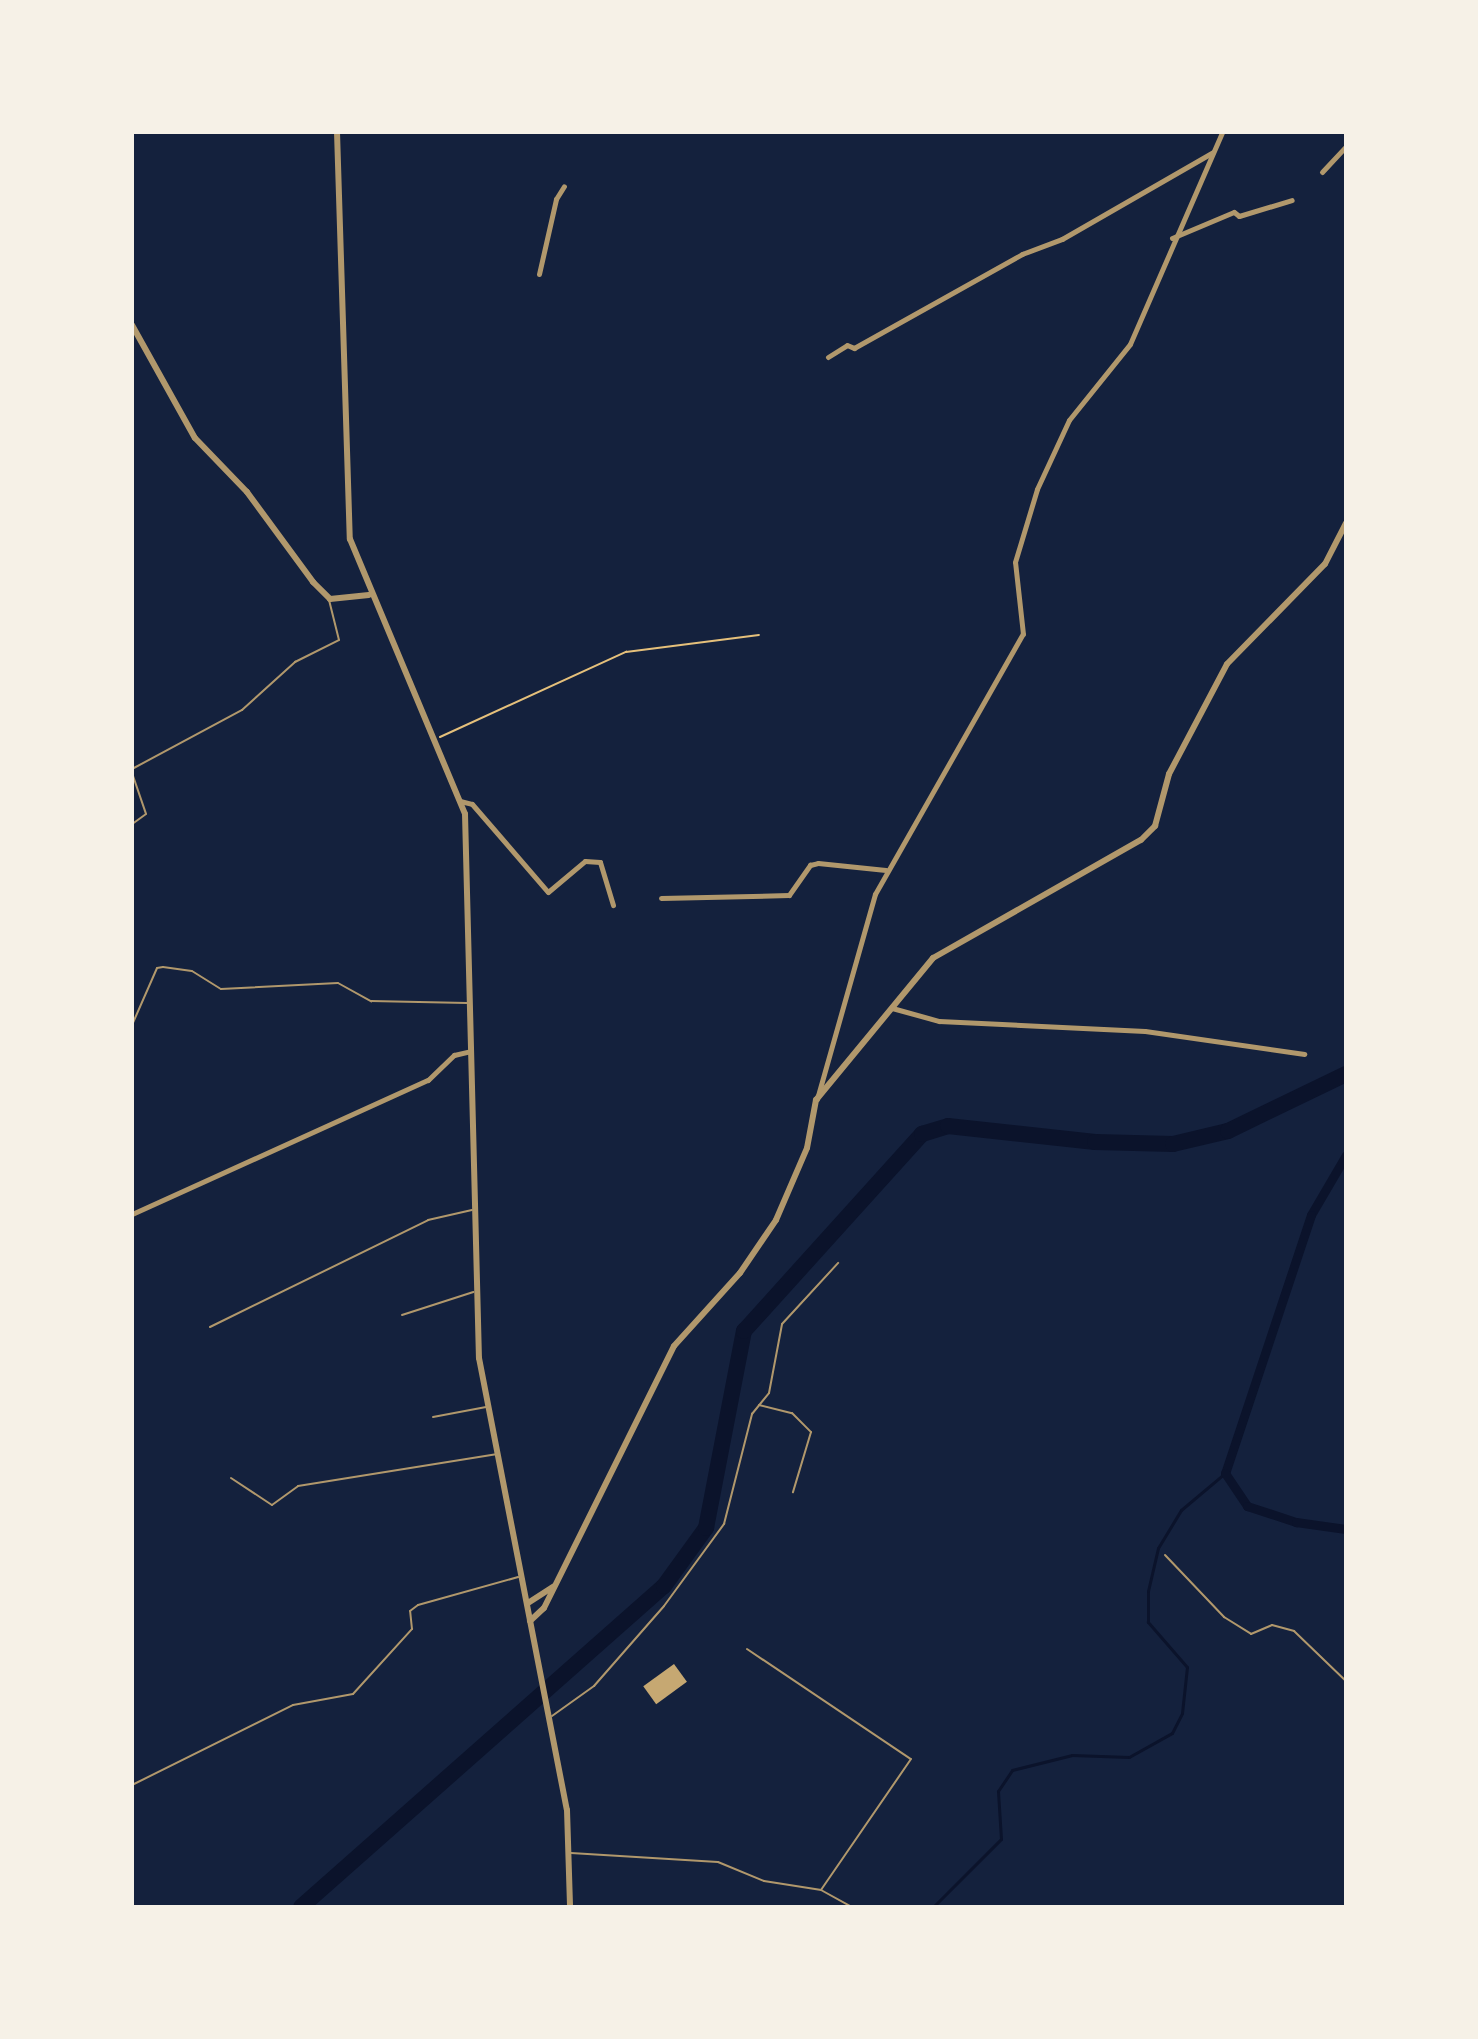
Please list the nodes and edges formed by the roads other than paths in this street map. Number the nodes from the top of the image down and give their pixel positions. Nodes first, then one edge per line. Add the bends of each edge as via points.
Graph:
1 (337, 132) edge
2 (1222, 132) edge
3 (1346, 146) edge
4 (1214, 152) junction
5 (1322, 172) dead end
6 (564, 186) dead end
7 (1292, 200) dead end
8 (1172, 238) junction
9 (539, 274) dead end
10 (132, 325) edge
11 (828, 357) dead end
12 (1346, 523) edge
13 (369, 595) junction
14 (330, 599) junction
15 (132, 771) edge
16 (460, 801) junction
17 (132, 824) edge
18 (886, 870) junction
19 (661, 898) dead end
20 (613, 905) dead end
21 (468, 1003) junction
22 (892, 1008) junction
23 (132, 1025) edge
24 (471, 1051) junction
25 (1304, 1054) dead end
26 (816, 1100) junction
27 (475, 1209) junction
28 (132, 1214) edge
29 (838, 1263) dead end
30 (475, 1291) junction
31 (402, 1315) dead end
32 (210, 1327) dead end
33 (757, 1405) junction
34 (489, 1407) junction
35 (433, 1417) dead end
36 (498, 1454) junction
37 (231, 1478) dead end
38 (793, 1492) dead end
39 (1165, 1555) dead end
40 (523, 1576) junction
41 (556, 1584) junction
42 (528, 1603) junction
43 (530, 1621) junction
44 (747, 1649) dead end
45 (1346, 1681) edge
46 (548, 1719) junction
47 (132, 1785) edge
48 (571, 1853) junction
49 (821, 1890) junction
50 (570, 1907) edge
51 (852, 1907) edge

1 - 13 street via 349,524
2 - 4 street
3 - 5 street
4 - 8 street
4 - 11 street via 1062,239 1022,254 854,348 847,345
6 - 9 street via 556,199
7 - 8 street via 1239,216 1234,212
8 - 18 street via 1130,344 1069,420 1037,489 1015,562 1023,634
10 - 14 street via 195,438 247,492
12 - 22 street via 1325,564 1227,664 1169,774 1155,826 1141,840 944,950
13 - 14 street
13 - 16 street
14 - 15 lane via 326,603 339,640 295,662 242,710
15 - 17 lane via 146,814
16 - 20 street via 472,804 548,892 585,861 600,862
16 - 21 street
18 - 19 street via 818,863 810,865 789,895
18 - 26 street via 856,950
21 - 23 lane via 371,1001 338,983 221,989 192,971 163,967 157,968
21 - 24 street
22 - 25 street via 939,1021 1145,1031
22 - 26 street
24 - 27 street
24 - 28 street via 454,1055 428,1080
26 - 41 street via 807,1148 776,1220 740,1273 674,1346
27 - 30 street
27 - 32 lane via 428,1220
29 - 33 lane via 782,1324 769,1393
30 - 31 lane
30 - 34 street via 479,1358
33 - 38 lane via 792,1413 811,1432
33 - 46 lane via 724,1524 664,1606 594,1686
34 - 35 lane
34 - 36 street
36 - 37 lane via 298,1486 272,1505
36 - 40 street
39 - 45 lane via 1224,1617 1251,1634 1272,1625 1294,1631
40 - 42 street
40 - 47 lane via 418,1605 410,1611 412,1629 353,1694 293,1705
41 - 42 street
41 - 43 street
42 - 43 street
43 - 46 street
44 - 49 lane via 911,1759
46 - 48 street
48 - 49 lane via 718,1862 764,1881
48 - 50 street
49 - 51 lane

